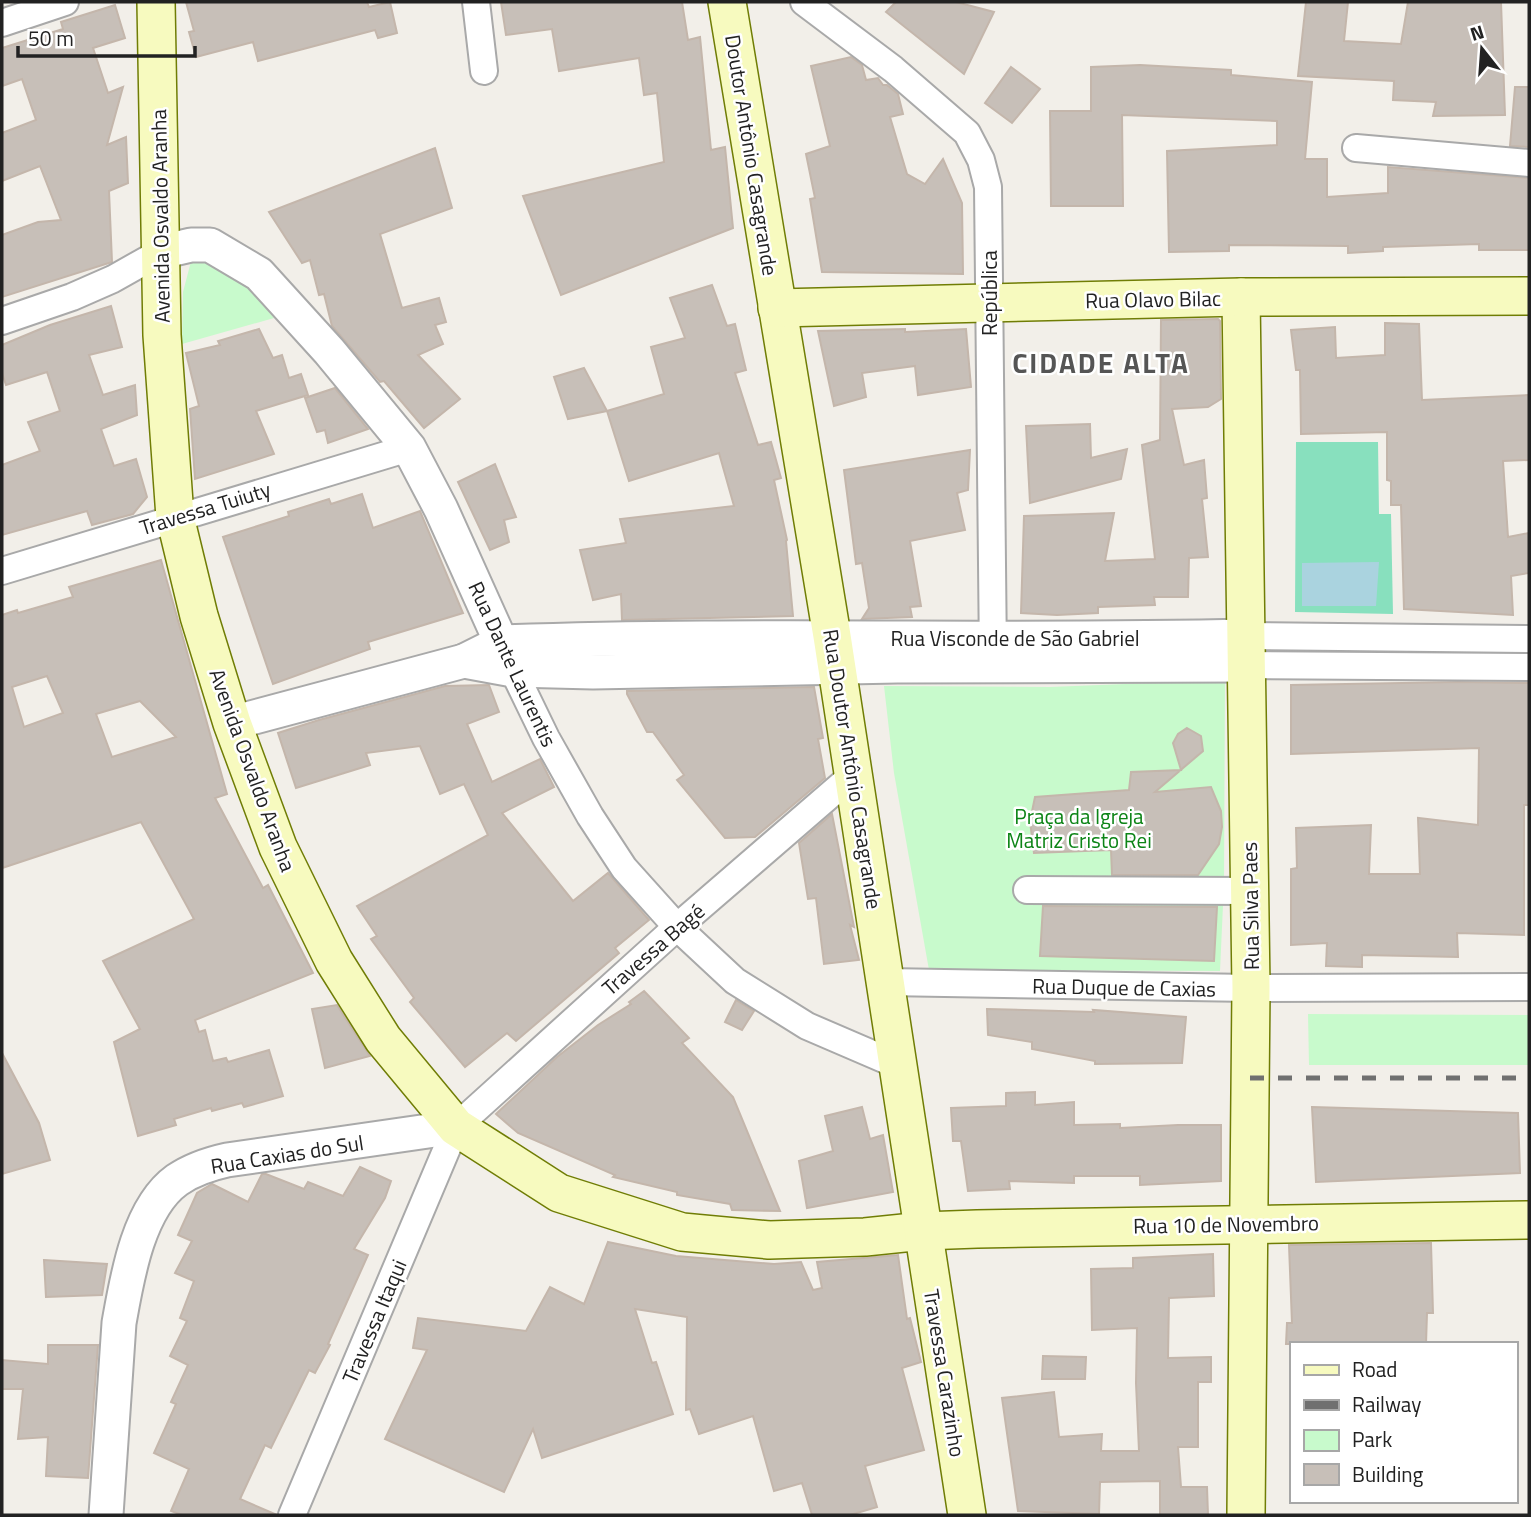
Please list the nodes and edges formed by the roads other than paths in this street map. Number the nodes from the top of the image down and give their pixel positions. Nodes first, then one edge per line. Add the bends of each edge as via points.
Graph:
1 (65, 2) edge
2 (156, 2) edge
3 (476, 2) edge
4 (729, 2) edge
5 (804, 2) edge
6 (2, 23) edge
7 (484, 71) dead end
8 (1356, 148) dead end
9 (1529, 163) edge
10 (161, 252) junction
11 (1529, 296) edge
12 (1241, 298) junction
13 (988, 303) junction
14 (777, 308) junction
15 (2, 321) edge
16 (409, 448) junction
17 (175, 517) junction
18 (2, 571) edge
19 (1529, 639) edge
20 (1246, 651) junction
21 (834, 652) junction
22 (993, 653) junction
23 (507, 656) junction
24 (1529, 667) edge
25 (232, 723) junction
26 (853, 775) junction
27 (1027, 890) dead end
28 (1250, 891) junction
29 (677, 927) junction
30 (886, 982) junction
31 (1529, 987) edge
32 (1251, 988) junction
33 (900, 1066) junction
34 (456, 1127) junction
35 (1529, 1220) edge
36 (1250, 1223) junction
37 (923, 1231) junction
38 (106, 1515) edge
39 (292, 1515) edge
40 (967, 1515) edge
41 (1246, 1515) edge

1 - 6 street
2 - 10 main road, Avenida Osvaldo Aranha
3 - 7 street
4 - 14 main road, Doutor Antônio Casagrande
5 - 13 street, República via 967,133 988,187
8 - 9 street
10 - 15 street via 72,298
10 - 16 street, Rua Dante Laurentis via 210,245 259,274
10 - 17 main road, Avenida Osvaldo Aranha
11 - 12 main road, Rua Olavo Bilac
12 - 13 main road, Rua Olavo Bilac
12 - 20 main road, Rua Silva Paes
13 - 14 main road, Rua Olavo Bilac
13 - 22 street, República
14 - 21 main road, Rua Doutor Antônio Casagrande
16 - 17 street, Travessa Tuiuty
16 - 23 street, Rua Dante Laurentis
17 - 18 street, Travessa Tuiuty
17 - 25 main road, Avenida Osvaldo Aranha
19 - 20 street, Rua Visconde de São Gabriel
20 - 22 street, Rua Visconde de São Gabriel
20 - 24 street, Rua Visconde de São Gabriel
20 - 28 main road, Rua Silva Paes
21 - 22 street, Rua Visconde de São Gabriel
21 - 23 street, Rua Visconde de São Gabriel
21 - 26 main road, Rua Doutor Antônio Casagrande
23 - 25 street via 464,661
23 - 29 street, Rua Dante Laurentis via 590,816 624,868
25 - 34 main road, Avenida Osvaldo Aranha via 278,847 334,961 383,1039
26 - 29 street, Travessa Bagé
26 - 30 main road, Rua Doutor Antônio Casagrande
27 - 28 street
28 - 32 main road, Rua Silva Paes
29 - 33 street, Rua Dante Laurentis via 735,981 807,1026
29 - 34 street, Travessa Bagé
30 - 32 street, Rua Duque de Caxias
30 - 33 main road, Rua Doutor Antônio Casagrande
31 - 32 street, Rua Duque de Caxias
32 - 36 main road, Rua Silva Paes
33 - 37 main road, Rua Doutor Antônio Casagrande
34 - 37 main road, Avenida Osvaldo Aranha via 559,1193 682,1232 769,1240
34 - 38 street, Rua Caxias do Sul via 227,1160 201,1167 175,1182 141,1232 124,1292
34 - 39 street, Travessa Itaqui
35 - 36 main road, Rua 10 de Novembro
36 - 37 main road, Rua 10 de Novembro
36 - 41 main road, Rua Silva Paes
37 - 40 main road, Travessa Carazinho

